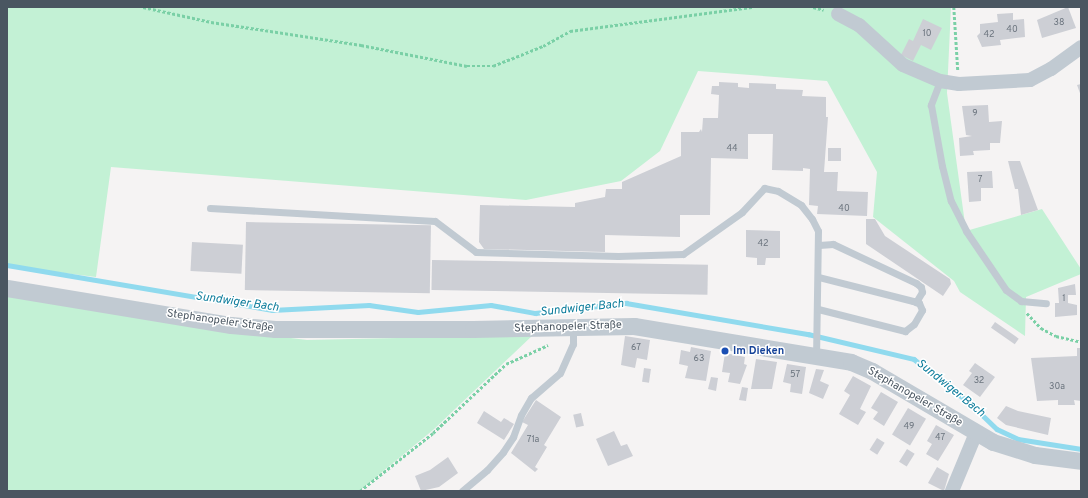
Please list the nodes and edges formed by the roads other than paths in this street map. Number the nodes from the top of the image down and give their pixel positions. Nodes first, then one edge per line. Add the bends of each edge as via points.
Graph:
1 (838, 14) dead end
2 (1081, 47) edge
3 (940, 81) junction
4 (210, 208) dead end
5 (819, 245) junction
6 (819, 277) junction
7 (7, 288) edge
8 (916, 302) junction
9 (1046, 303) dead end
10 (818, 308) junction
11 (567, 326) junction
12 (816, 350) junction
13 (976, 433) junction
14 (1081, 461) edge
15 (462, 491) edge
16 (952, 491) edge

1 - 3 street via 859,24 903,65
2 - 3 street via 1052,69 1030,80 959,84
3 - 9 lane via 932,104 942,166 951,201 966,231 1010,293 1021,301
4 - 5 lane via 435,221 476,252 618,256 683,254 742,212 764,188 778,191 801,205 816,226
5 - 6 lane
5 - 8 lane via 833,244 916,283 922,292
6 - 8 lane
6 - 10 lane
7 - 11 street, Stephanopeler Straße via 275,329 465,330
8 - 10 lane via 922,310 914,324 905,331
10 - 12 lane
11 - 12 street, Stephanopeler Straße via 634,326
11 - 15 lane via 573,344 560,373 531,398 521,415 513,438 503,452 487,470
12 - 13 street, Stephanopeler Straße via 872,371
13 - 14 street, Stephanopeler Straße via 1009,449
13 - 16 street

